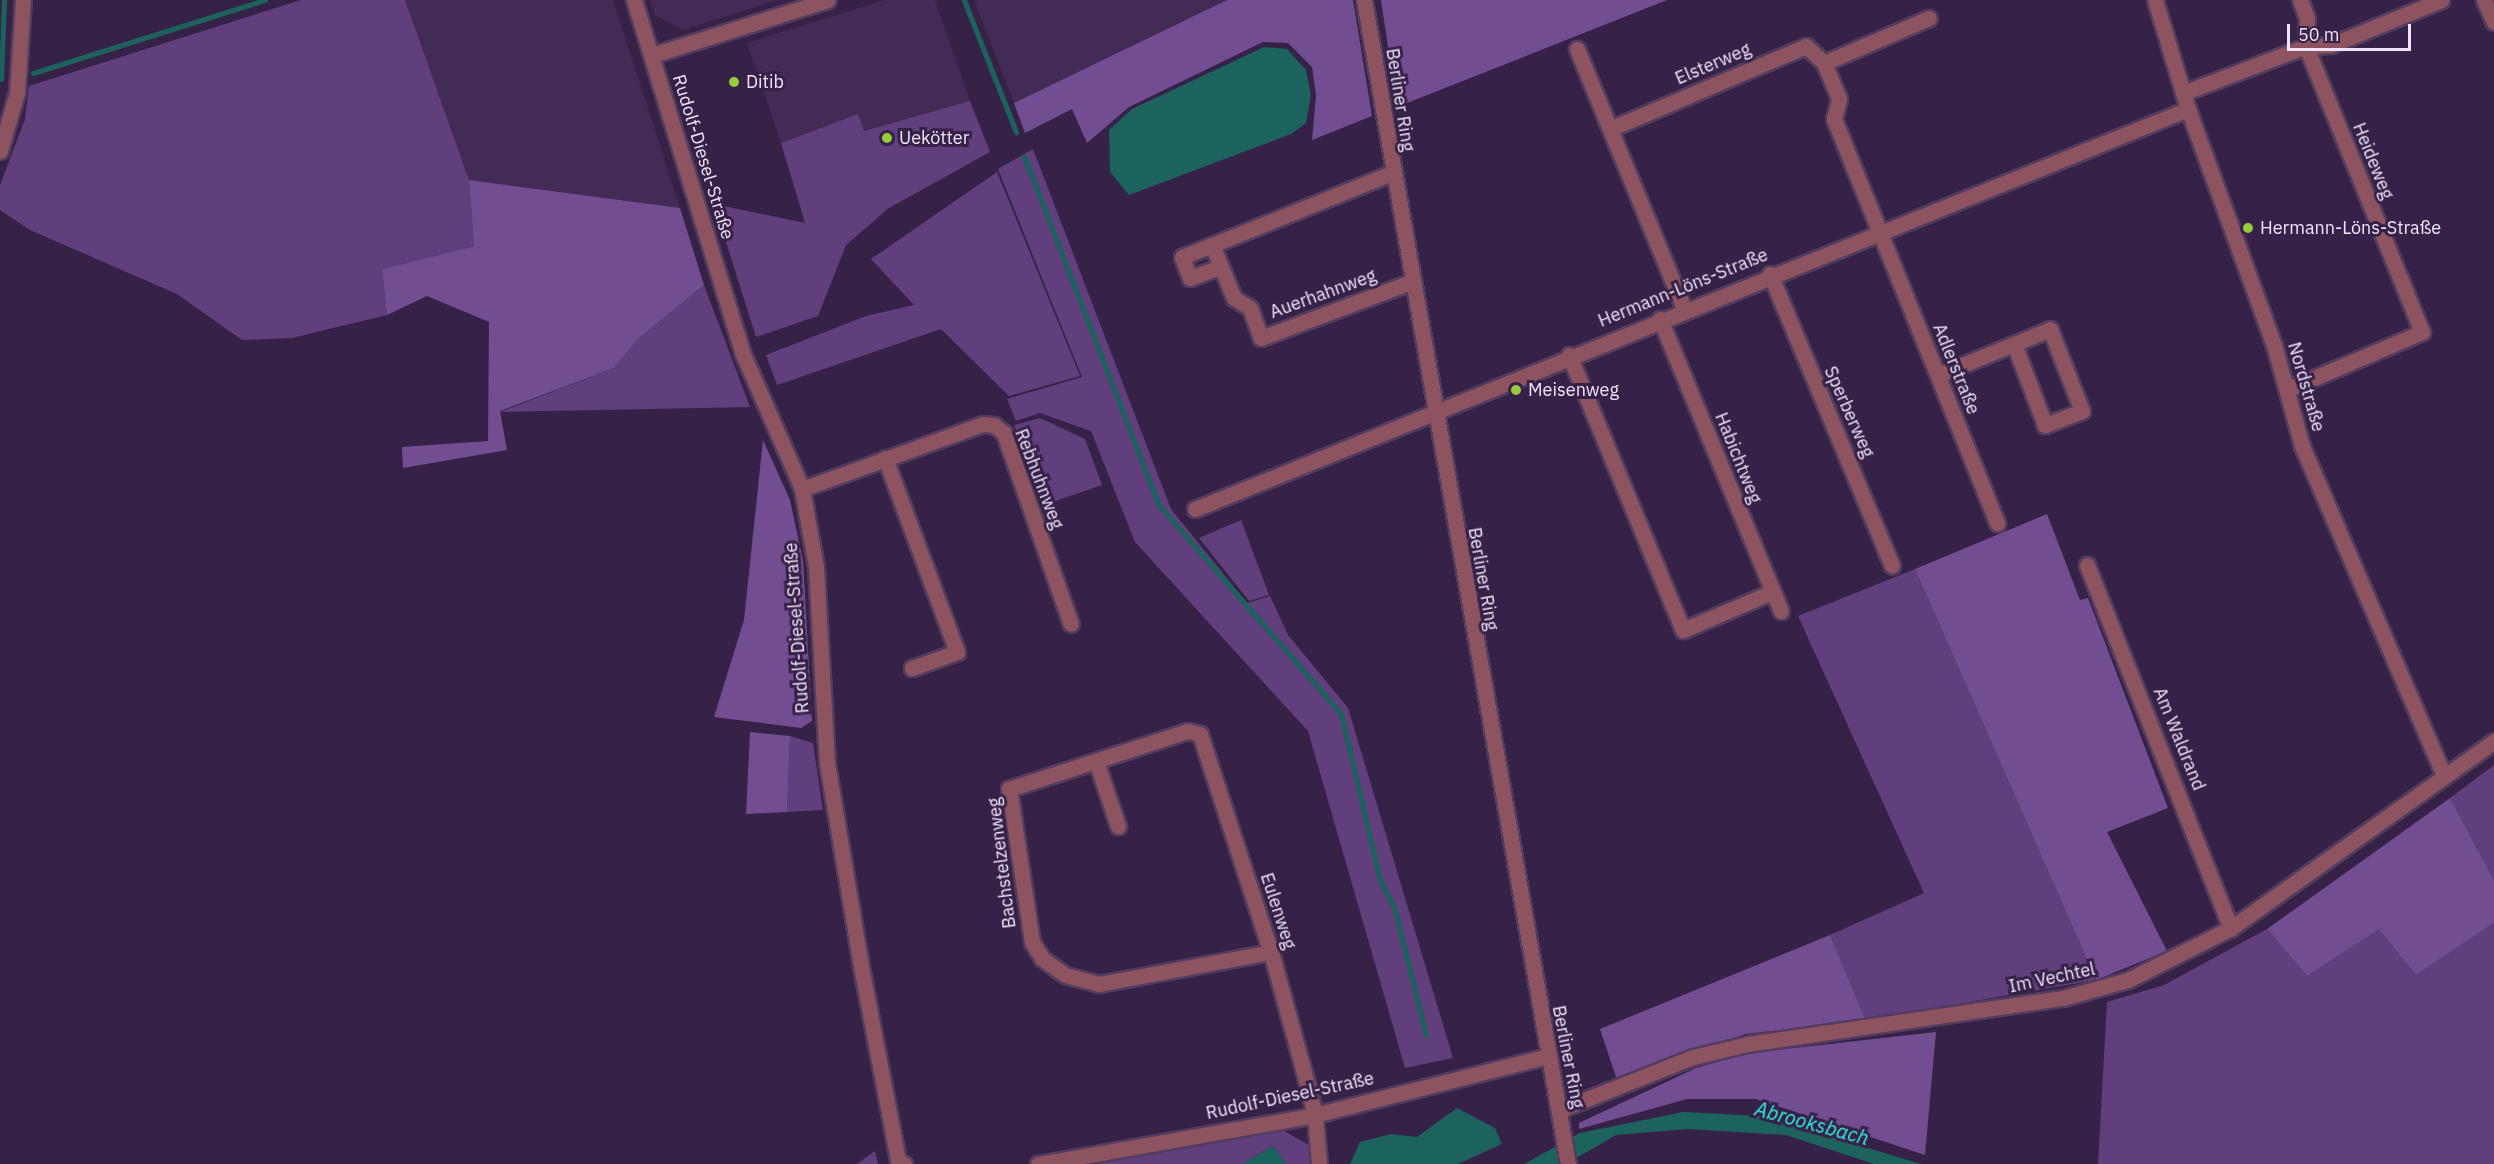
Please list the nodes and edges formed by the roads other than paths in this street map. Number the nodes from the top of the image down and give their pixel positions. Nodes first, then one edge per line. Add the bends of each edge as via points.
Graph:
1 (22, 0) edge
2 (634, 0) edge
3 (828, 0) edge
4 (1364, 0) edge
5 (2156, 0) edge
6 (2300, 0) edge
7 (2441, 0) edge
8 (2484, 0) edge
9 (1929, 18) dead end
10 (2494, 22) edge
11 (2306, 45) junction
12 (1577, 49) dead end
13 (652, 55) junction
14 (1824, 63) junction
15 (2183, 93) junction
16 (2188, 109) junction
17 (1612, 128) junction
18 (0, 151) edge
19 (1392, 173) junction
20 (1878, 230) junction
21 (1212, 245) junction
22 (1220, 267) junction
23 (1770, 274) junction
24 (1411, 282) junction
25 (1684, 309) junction
26 (1660, 319) junction
27 (2014, 344) junction
28 (1569, 356) junction
29 (1938, 375) junction
30 (2288, 389) junction
31 (1434, 409) junction
32 (885, 458) junction
33 (802, 489) junction
34 (1195, 508) dead end
35 (1997, 523) dead end
36 (1892, 565) dead end
37 (2087, 565) dead end
38 (1772, 592) junction
39 (1781, 611) dead end
40 (1071, 624) dead end
41 (912, 668) dead end
42 (1188, 731) joint
43 (2494, 741) edge
44 (1096, 761) junction
45 (2444, 776) junction
46 (1118, 826) dead end
47 (2231, 928) junction
48 (1271, 952) junction
49 (1548, 1056) junction
50 (1558, 1110) junction
51 (1316, 1115) junction
52 (904, 1164) edge
53 (1038, 1164) edge
54 (1319, 1164) edge
55 (1568, 1164) edge

1 - 18 street via 20,73
2 - 13 street, Rudolf-Diesel-Straße
3 - 13 street
4 - 19 street, Berliner Ring
5 - 15 street, Nordstraße
6 - 11 street, Heideweg via 2307,18
7 - 11 street via 2331,45
8 - 10 street
9 - 14 street
11 - 15 street
11 - 30 street, Heideweg via 2422,332
12 - 17 street
13 - 33 street, Rudolf-Diesel-Straße via 742,352
14 - 17 street, Elsterweg via 1806,46
14 - 20 street via 1839,99 1834,119
15 - 16 street, Nordstraße
16 - 20 street, Hermann-Löns-Straße
16 - 30 street, Nordstraße
17 - 25 street
19 - 21 street
19 - 24 street, Berliner Ring
20 - 23 street, Hermann-Löns-Straße
20 - 29 street, Adlerstraße
21 - 22 street, Auerhahnweg
21 - 22 street via 1182,257 1190,278
22 - 24 street, Auerhahnweg via 1234,298 1250,308 1261,338
23 - 25 street, Hermann-Löns-Straße
23 - 36 street, Sperberweg
24 - 31 street, Berliner Ring
25 - 26 street, Hermann-Löns-Straße
26 - 28 street, Hermann-Löns-Straße
26 - 38 street, Habichtweg
27 - 27 street via 2050,329 2082,411 2045,425
27 - 29 street
28 - 31 street, Hermann-Löns-Straße
28 - 38 street via 1683,630
29 - 35 street, Adlerstraße
30 - 45 street, Nordstraße via 2302,446
31 - 34 street, Hermann-Löns-Straße
31 - 49 street, Berliner Ring
32 - 33 street, Rebhuhnweg
32 - 40 street, Rebhuhnweg via 983,424 1004,433
32 - 41 street via 957,652
33 - 52 street, Rudolf-Diesel-Straße via 816,567 827,763 898,1161
37 - 47 street, Am Waldrand
38 - 39 street, Habichtweg
42 - 44 street, Bachstelzenweg
42 - 48 street, Eulenweg via 1200,734
43 - 45 street, Im Vechtel
44 - 46 street
44 - 48 street, Bachstelzenweg via 1009,789 1025,910 1042,958 1065,975 1099,984
45 - 47 street, Im Vechtel
47 - 50 street, Im Vechtel via 2127,980 2063,998 1747,1044 1693,1058
48 - 51 street, Eulenweg
49 - 50 street, Berliner Ring
49 - 51 street, Rudolf-Diesel-Straße
50 - 55 street, Berliner Ring
51 - 53 street, Rudolf-Diesel-Straße
51 - 54 street

